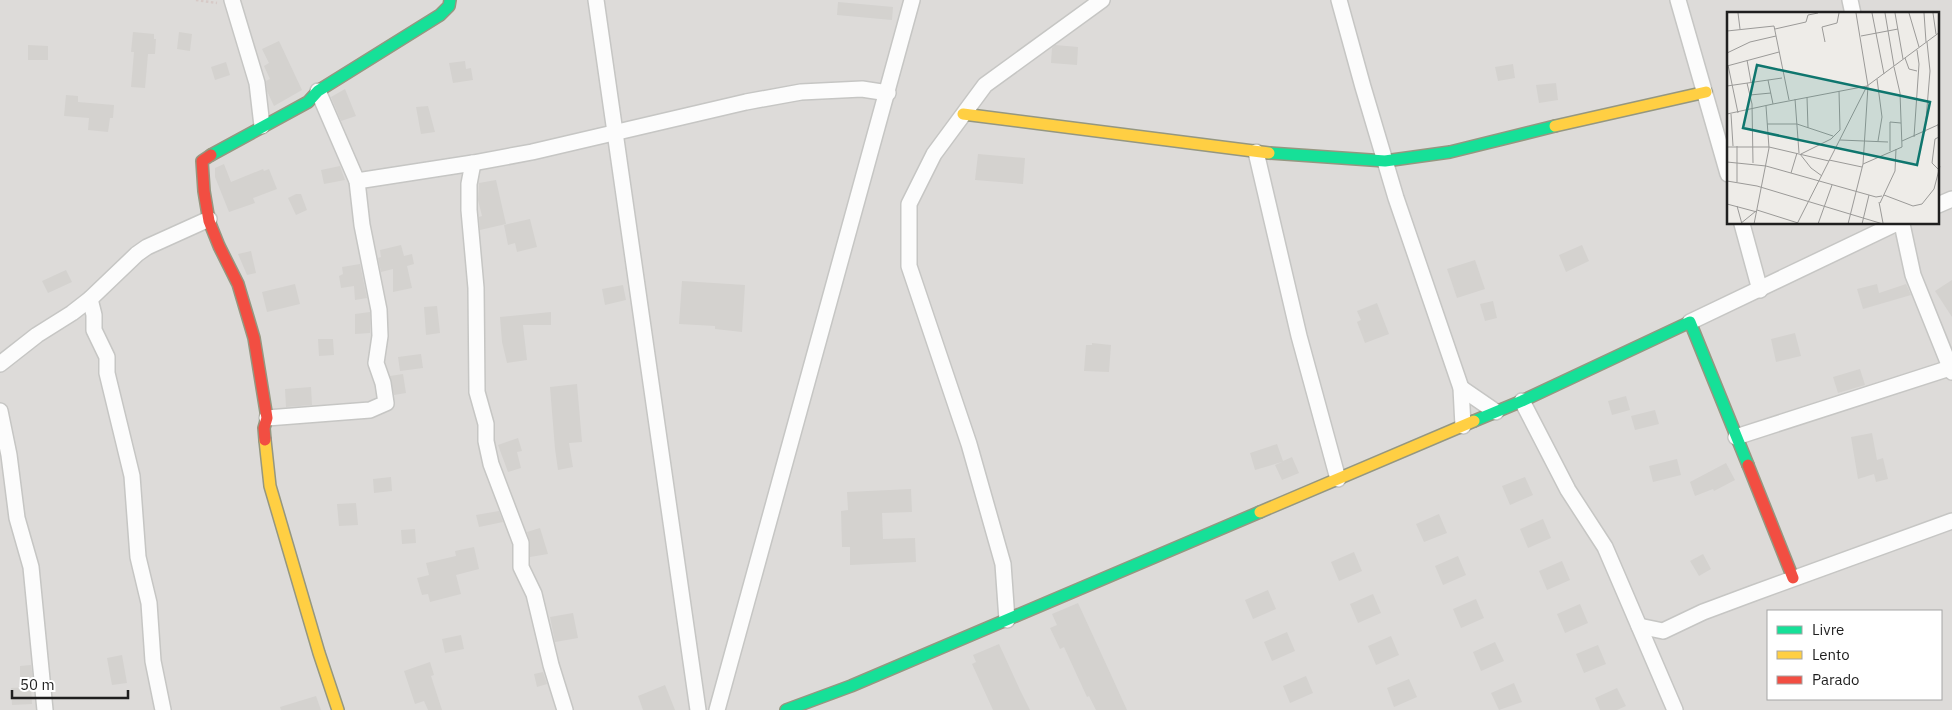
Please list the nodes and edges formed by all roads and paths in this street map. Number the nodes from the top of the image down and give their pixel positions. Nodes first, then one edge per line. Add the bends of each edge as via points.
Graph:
1 (196, 0) edge
2 (450, 0) edge
3 (596, 0) edge
4 (912, 0) edge
5 (1102, 0) edge
6 (1339, 0) edge
7 (1678, 0) edge
8 (232, 3) edge
9 (318, 91) junction
10 (1706, 92) junction
11 (888, 93) junction
12 (963, 114) junction
13 (262, 126) junction
14 (614, 132) junction
15 (1256, 152) junction
16 (1385, 161) junction
17 (473, 163) junction
18 (1727, 170) edge
19 (357, 181) junction
20 (1952, 199) edge
21 (1940, 204) edge
22 (209, 219) junction
23 (1742, 225) edge
24 (1893, 225) edge
25 (1902, 225) edge
26 (1760, 290) junction
27 (90, 299) junction
28 (1690, 322) junction
29 (0, 364) edge
30 (1951, 370) edge
31 (1461, 388) junction
32 (1522, 401) junction
33 (0, 412) edge
34 (1496, 412) junction
35 (267, 418) junction
36 (1464, 426) junction
37 (1736, 437) junction
38 (1338, 479) junction
39 (1952, 521) edge
40 (1793, 578) junction
41 (1007, 620) junction
42 (1639, 626) junction
43 (1663, 631) junction
44 (1654, 662) junction
45 (44, 710) edge
46 (163, 710) edge
47 (338, 710) edge
48 (565, 710) edge
49 (698, 710) edge
50 (717, 710) edge
51 (786, 710) edge
52 (1675, 710) edge

1 - 8 path
2 - 9 street via 440,15
3 - 14 street
4 - 11 street
5 - 12 street via 985,85
6 - 16 street
7 - 10 street
8 - 13 street via 256,83
9 - 13 street via 308,102
9 - 19 street
10 - 16 street via 1450,152
10 - 18 street
11 - 14 street via 862,89 800,92
11 - 50 street
12 - 15 street
12 - 41 street via 934,154 910,204 910,266 969,444 1003,564
13 - 22 street via 202,161
14 - 17 street
14 - 49 street
15 - 16 street
15 - 38 street via 1299,336
16 - 31 street
17 - 19 street
17 - 48 street via 469,184 476,288 477,392 486,424 491,464 521,542 521,566 534,594
19 - 35 street via 379,310 376,363 386,403 370,410
20 - 21 street
22 - 27 street via 137,254
22 - 35 street via 247,310
23 - 26 street
24 - 26 street
25 - 30 street via 1914,275
26 - 28 street
27 - 29 street
27 - 46 street via 94,330 107,357 132,476 138,557 149,602 152,661
28 - 32 street
28 - 37 street
30 - 37 street
31 - 34 street
31 - 36 street
32 - 34 street
32 - 42 street via 1568,490 1604,547
33 - 45 street via 17,518 30,567
34 - 36 street
35 - 47 street via 264,428 270,486
36 - 38 street
37 - 40 street
38 - 41 street
39 - 40 street
40 - 43 street
41 - 51 street
42 - 43 street
42 - 44 street
43 - 44 street
44 - 52 street

